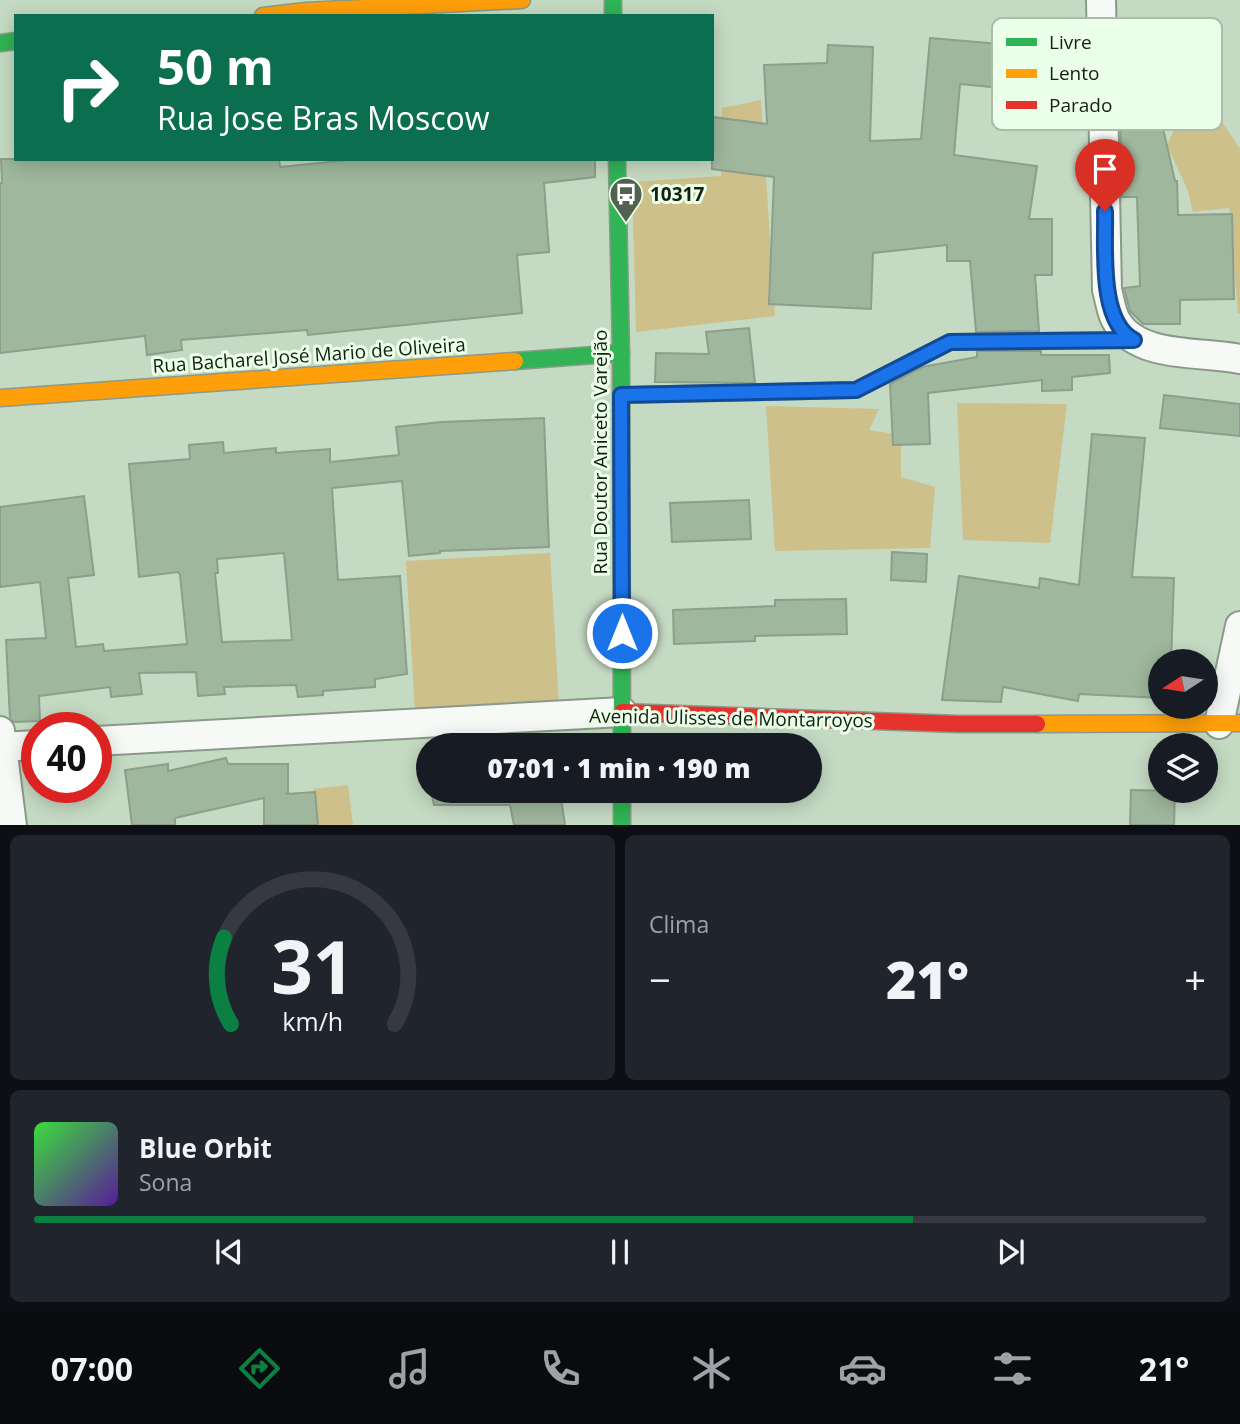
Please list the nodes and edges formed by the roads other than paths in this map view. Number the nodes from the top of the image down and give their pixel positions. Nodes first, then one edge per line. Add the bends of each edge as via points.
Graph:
1 (522, 0) edge
2 (1101, 0) edge
3 (295, 14) edge
4 (1101, 18) edge
5 (1104, 130) edge
6 (617, 161) edge
7 (1134, 340) junction
8 (621, 353) junction
9 (1240, 359) edge
10 (621, 395) junction
11 (0, 398) edge
12 (1240, 626) edge
13 (622, 712) junction
14 (1229, 724) edge
15 (622, 733) edge
16 (112, 740) edge
17 (1, 742) edge
18 (21, 744) edge
19 (622, 803) edge
20 (12, 825) edge
21 (622, 825) edge

1 - 3 street
2 - 4 street
5 - 7 street via 1107,290 1115,320
6 - 8 street, Rua Doutor Aniceto Varejão
7 - 9 street via 1148,347
7 - 10 lane via 950,342 856,390
8 - 10 street, Rua Doutor Aniceto Varejão
8 - 11 street, Rua Bacharel José Mario de Oliveira
10 - 13 street, Rua Doutor Aniceto Varejão
12 - 14 street
13 - 14 street, Avenida Ulisses de Montarroyos via 958,724
13 - 15 street, Rua Doutor Aniceto Varejão
13 - 16 street, Avenida Ulisses de Montarroyos
17 - 18 street
17 - 20 street
19 - 21 street

